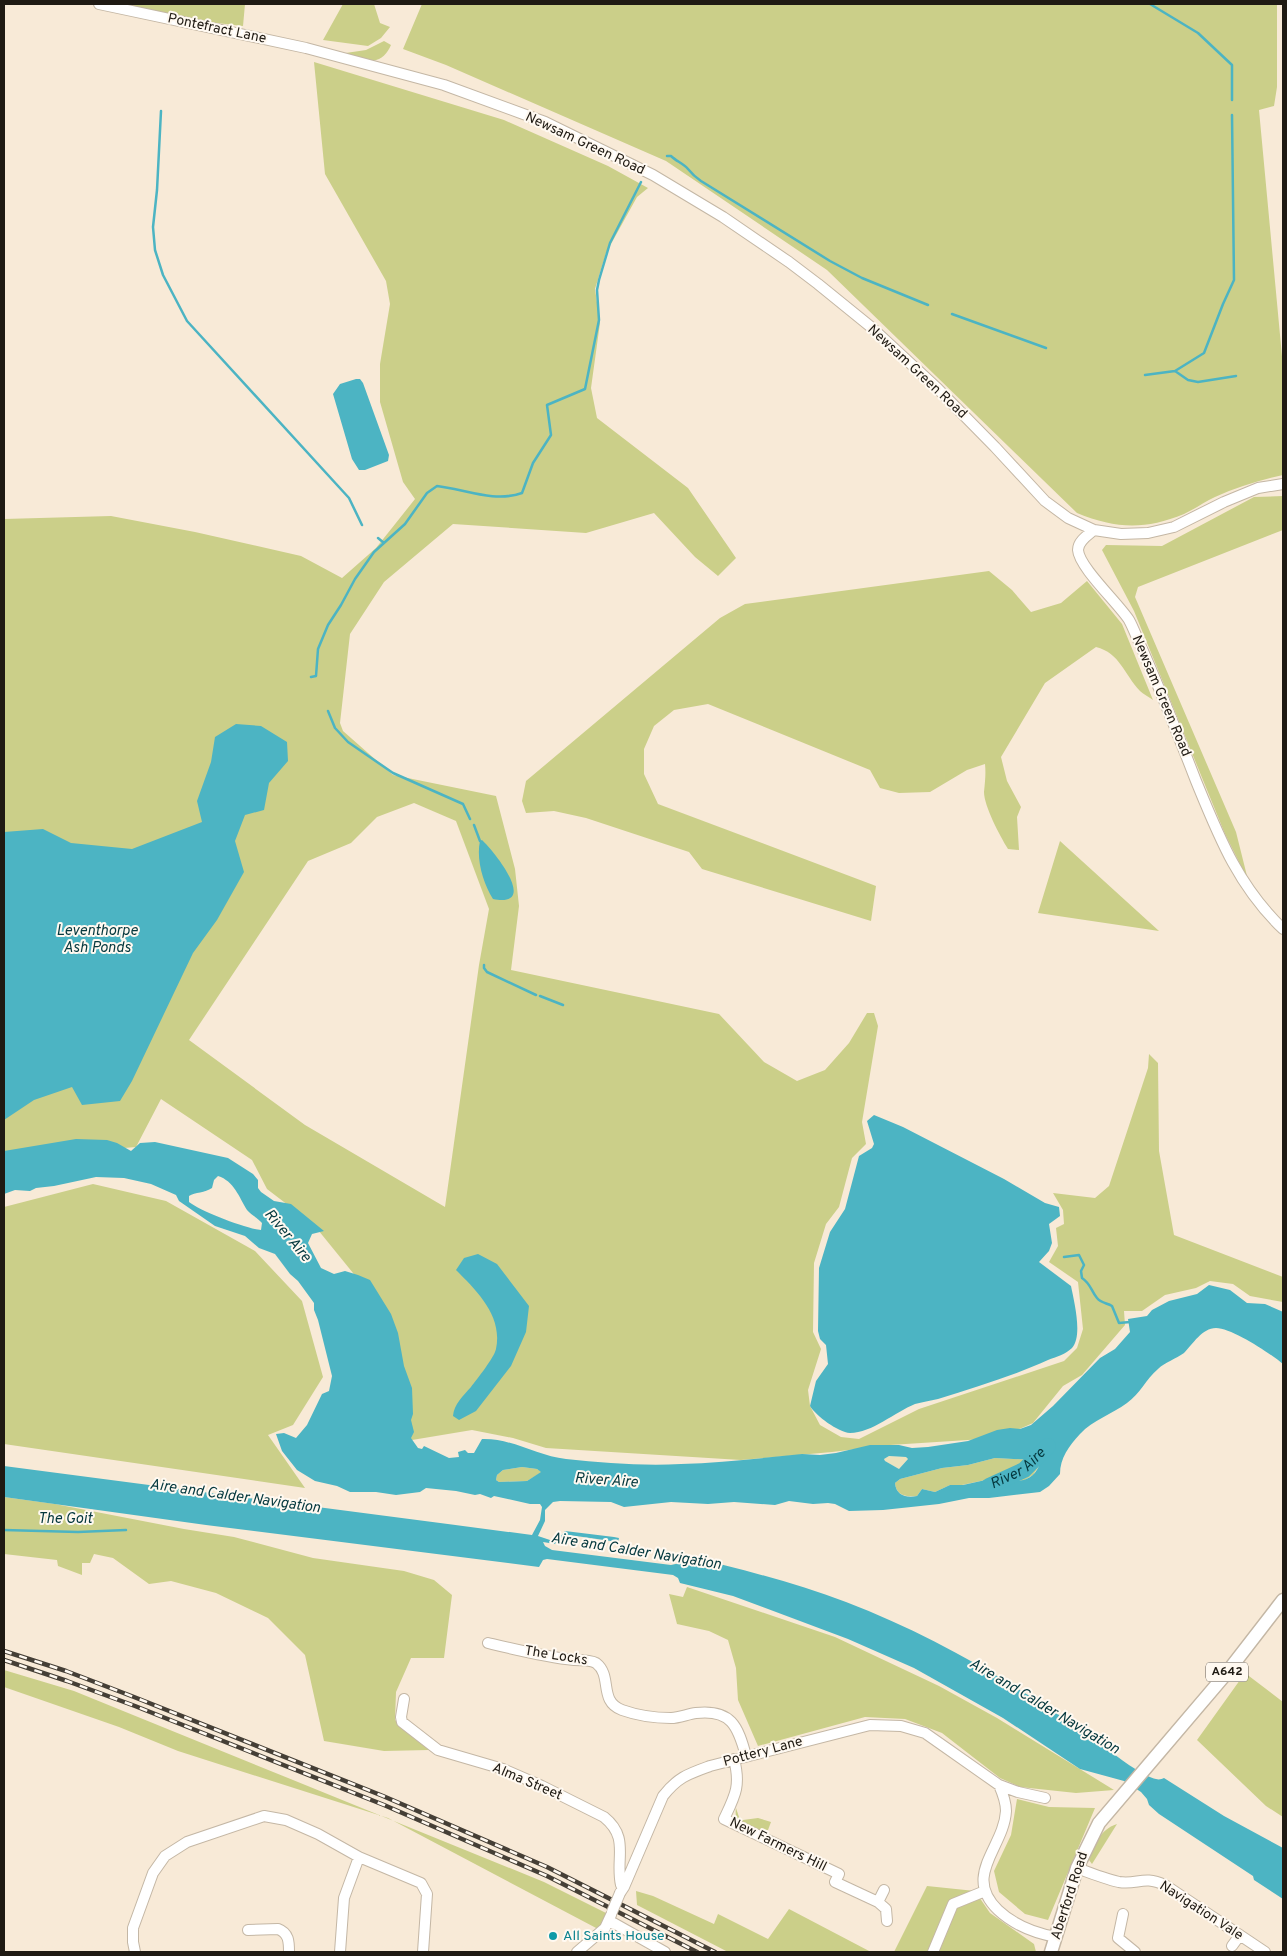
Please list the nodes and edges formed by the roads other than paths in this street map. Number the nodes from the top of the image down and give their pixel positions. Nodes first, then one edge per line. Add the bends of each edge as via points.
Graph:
1 (99, 4) edge
2 (306, 48) joint
3 (1283, 484) edge
4 (1094, 530) junction
5 (1283, 929) edge
6 (1283, 1600) edge
7 (488, 1643) dead end
8 (404, 1699) dead end
9 (746, 1756) junction
10 (734, 1759) junction
11 (999, 1785) junction
12 (1045, 1798) dead end
13 (359, 1857) junction
14 (1077, 1868) junction
15 (622, 1890) junction
16 (884, 1890) dead end
17 (985, 1891) junction
18 (878, 1902) junction
19 (1123, 1914) dead end
20 (609, 1920) junction
21 (886, 1921) dead end
22 (248, 1930) dead end
23 (1240, 1936) junction
24 (1056, 1937) junction
25 (1232, 1946) dead end
26 (289, 1947) edge
27 (135, 1952) edge
28 (340, 1952) edge
29 (423, 1952) edge
30 (577, 1952) edge
31 (664, 1952) edge
32 (933, 1952) edge
33 (1051, 1952) edge
34 (1135, 1952) edge
35 (1265, 1952) edge

1 - 2 street, Pontefract Lane
2 - 4 street, Newsam Green Road via 444,85 545,122 695,198 789,262 871,327 995,447 1044,501 1068,518
3 - 4 street via 1258,488 1174,527 1148,533
4 - 5 street, Newsam Green Road via 1080,542 1079,555 1129,620 1220,840 1246,886
6 - 14 main road, Aberford Road / A642 via 1225,1676 1099,1822
7 - 9 street, The Locks via 594,1662 602,1669 609,1701 623,1711 672,1718 695,1713 724,1715 735,1724
8 - 15 street, Alma Street via 402,1722 438,1750 518,1776 612,1823 620,1840
9 - 10 street, Pottery Lane
9 - 11 street, Pottery Lane via 870,1725 901,1726 925,1733
10 - 15 street, Pottery Lane via 686,1775 673,1783 663,1796
10 - 18 street, New Farmers Hill via 738,1787 724,1819 838,1874 835,1882
11 - 12 street, Pottery Lane
11 - 17 street via 1006,1811 984,1872
13 - 27 street via 286,1820 264,1816 187,1842 165,1856 153,1873 133,1928
13 - 28 street via 344,1898
13 - 29 street via 421,1883 427,1894
14 - 23 street, Navigation Vale via 1119,1882 1155,1881
14 - 24 main road, Aberford Road / A642
15 - 20 street, Pottery Lane, bridge
16 - 18 street
17 - 24 street via 1009,1919 1029,1930
17 - 32 street via 953,1904
18 - 21 street via 886,1909
19 - 34 street via 1118,1938
20 - 30 street
20 - 31 street
22 - 26 street via 278,1929 285,1934
23 - 25 street
23 - 35 street, Navigation Vale
24 - 33 main road, Aberford Road / A642

